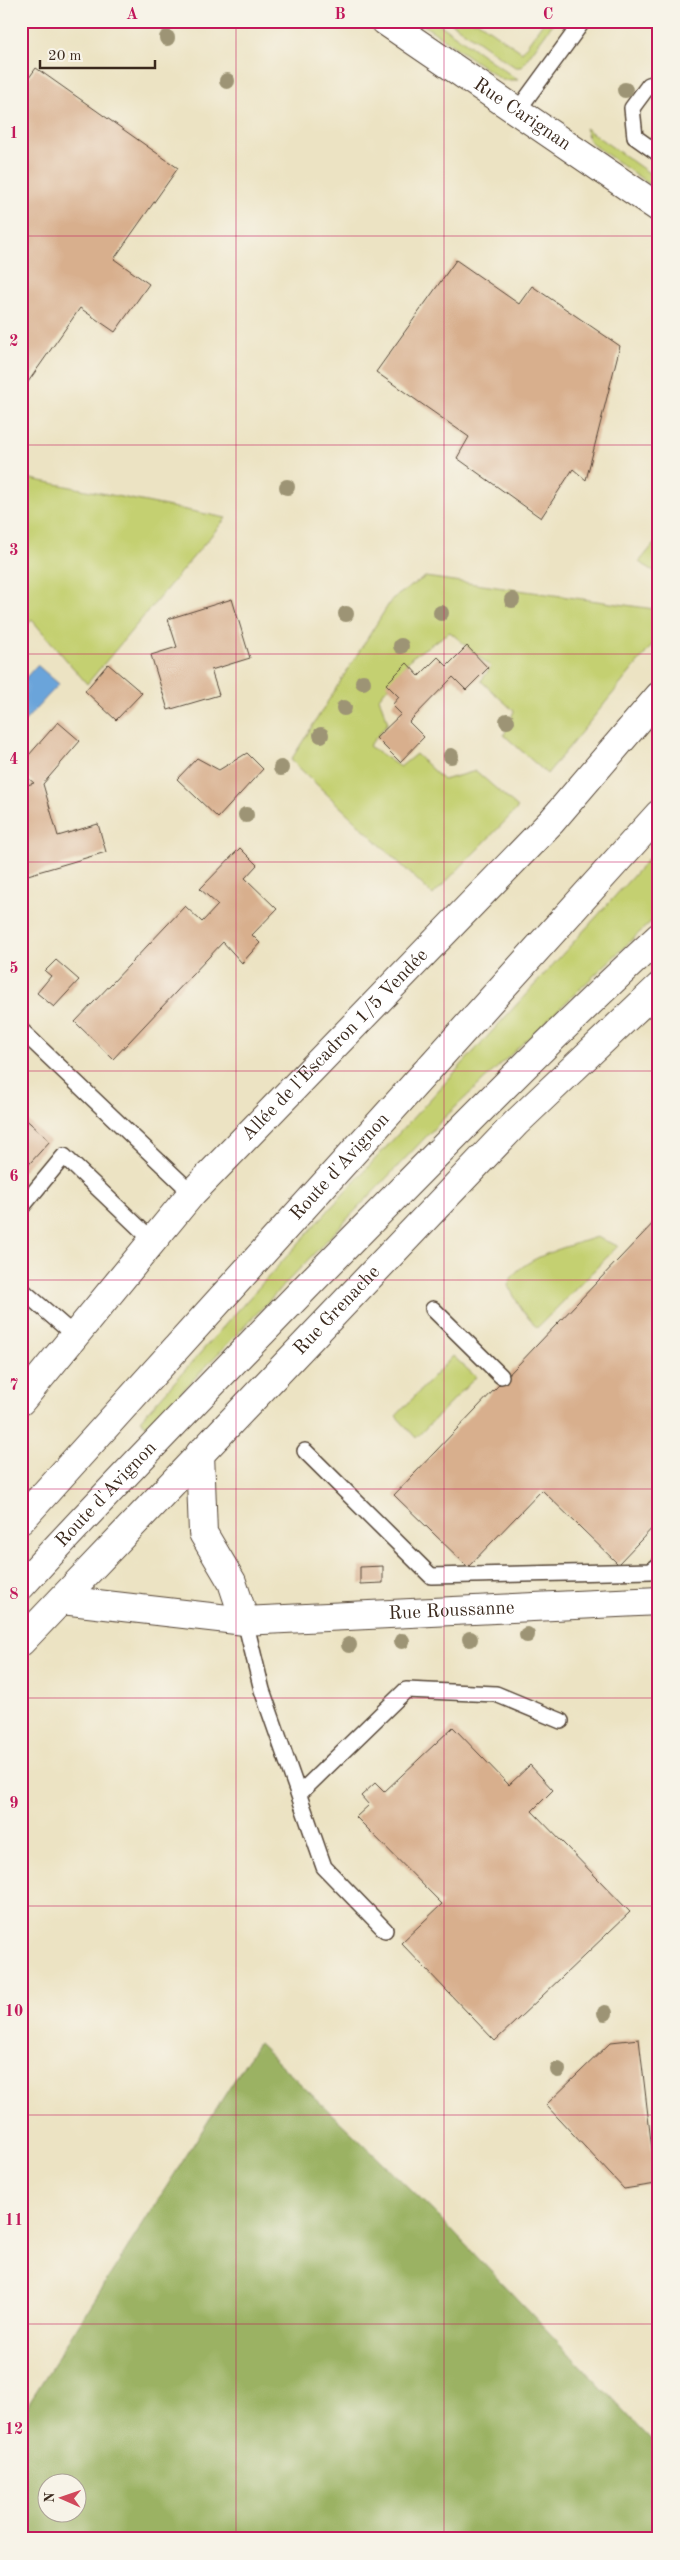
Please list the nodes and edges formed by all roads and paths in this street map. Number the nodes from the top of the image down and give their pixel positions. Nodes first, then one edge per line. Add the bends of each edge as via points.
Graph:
1 (385, 21) edge
2 (583, 21) edge
3 (659, 82) edge
4 (518, 110) junction
5 (659, 154) edge
6 (659, 208) edge
7 (659, 696) edge
8 (659, 814) edge
9 (659, 937) edge
10 (659, 987) edge
11 (21, 1030) edge
12 (192, 1193) junction
13 (21, 1208) edge
14 (153, 1241) junction
15 (21, 1290) edge
16 (433, 1309) dead end
17 (75, 1336) junction
18 (501, 1376) dead end
19 (21, 1401) edge
20 (306, 1451) dead end
21 (200, 1453) junction
22 (21, 1520) edge
23 (659, 1565) edge
24 (21, 1586) edge
25 (62, 1600) junction
26 (659, 1601) edge
27 (245, 1621) junction
28 (21, 1642) edge
29 (561, 1721) dead end
30 (300, 1793) junction
31 (385, 1930) dead end

1 - 4 street, Rue Carignan
2 - 4 lane
3 - 5 lane via 649,85 632,108 635,137
4 - 6 street, Rue Carignan
7 - 12 street, Allée de l'Escadron 1/5 Vendée via 552,821
8 - 22 street, Route d'Avignon
9 - 24 street, Route d'Avignon via 567,1022 418,1170 185,1409
10 - 21 street, Rue Grenache via 516,1123
11 - 12 lane
12 - 14 street, Allée de l'Escadron 1/5 Vendée
13 - 14 lane via 64,1156
14 - 17 street, Allée de l'Escadron 1/5 Vendée
15 - 17 lane
16 - 18 lane
17 - 19 street, Allée de l'Escadron 1/5 Vendée
20 - 23 lane via 431,1576 651,1571
21 - 25 street, Rue Grenache
21 - 27 street via 203,1533 232,1582
25 - 27 street, Rue Roussanne
25 - 28 street, Rue Grenache
26 - 27 street, Rue Roussanne
27 - 30 lane via 262,1690
29 - 30 lane via 496,1694 406,1690
30 - 31 lane via 324,1867

